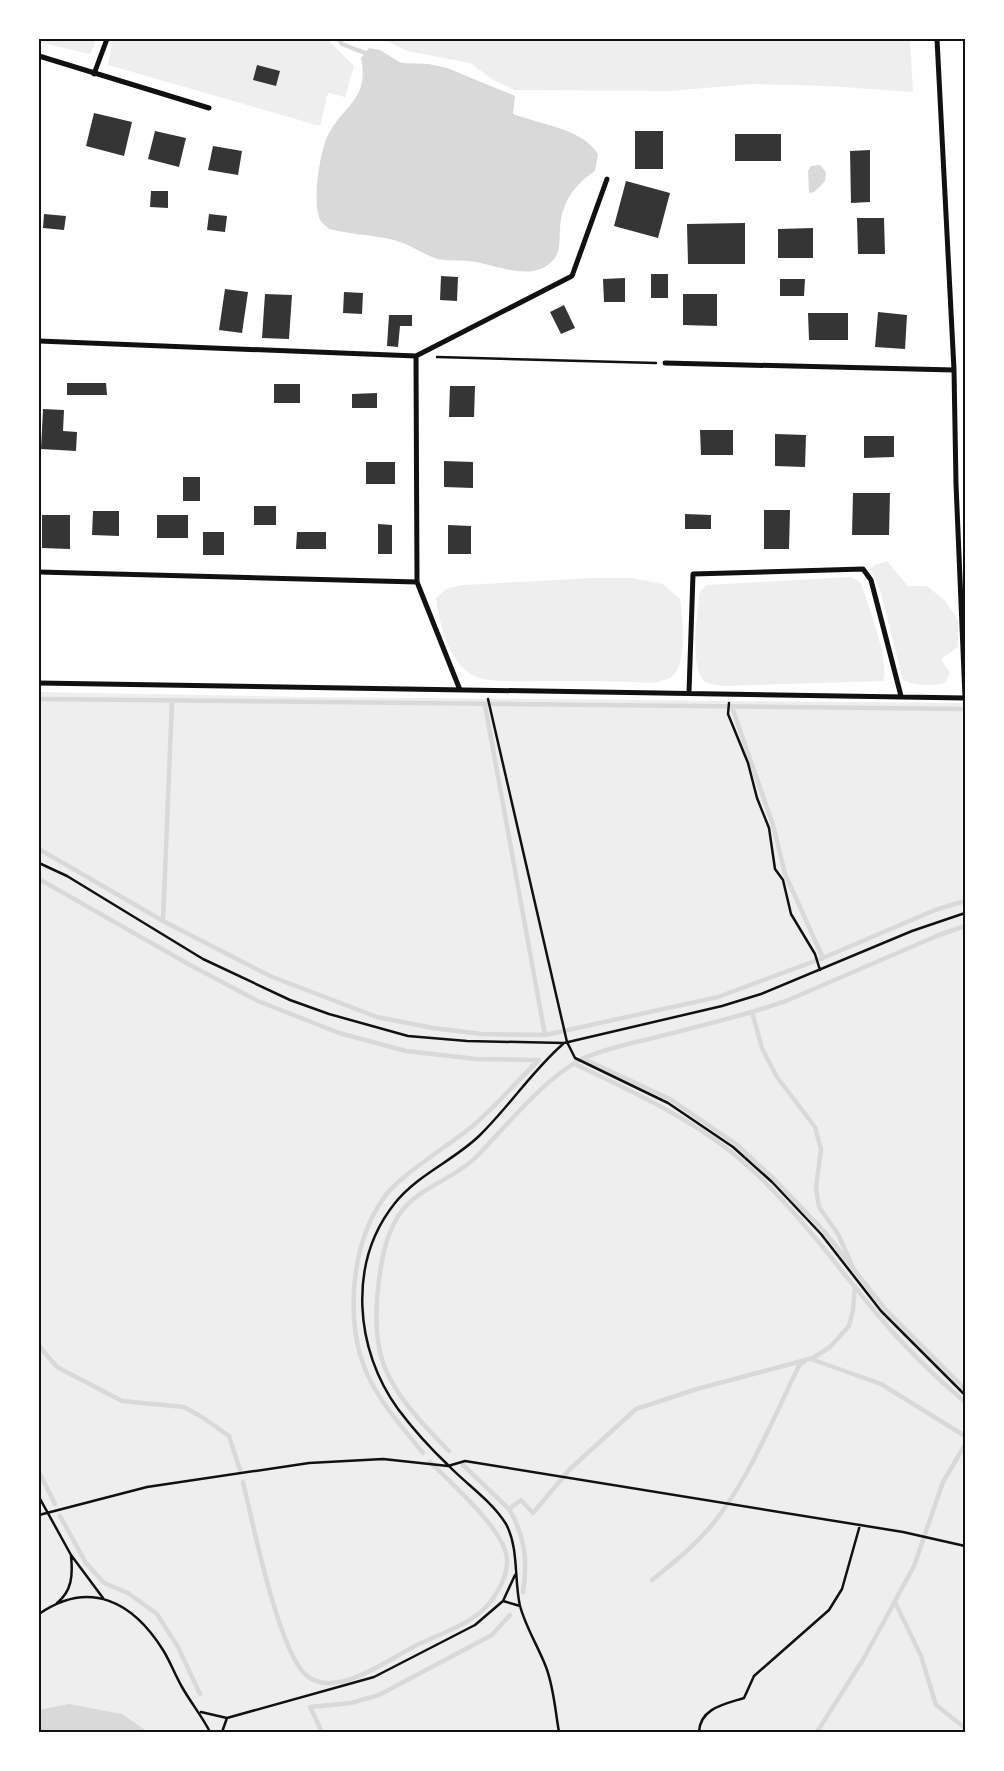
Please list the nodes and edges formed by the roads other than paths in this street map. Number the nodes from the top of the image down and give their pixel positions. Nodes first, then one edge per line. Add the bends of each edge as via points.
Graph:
1 (107, 39) edge
2 (937, 39) edge
3 (39, 56) edge
4 (94, 74) junction
5 (209, 108) dead end
6 (607, 179) dead end
7 (39, 341) edge
8 (416, 356) junction
9 (666, 363) road end
10 (954, 370) junction
11 (39, 572) edge
12 (417, 582) junction
13 (39, 683) edge
14 (460, 690) junction
15 (689, 692) junction
16 (901, 696) junction
17 (965, 698) edge

1 - 4 street
2 - 10 street
3 - 4 street
4 - 5 street
6 - 8 street via 572,276
7 - 8 street
8 - 12 street
9 - 10 street
10 - 17 street
11 - 12 street
12 - 14 street
13 - 14 street
14 - 15 street
15 - 16 street
15 - 16 street via 693,574 863,569 871,580
16 - 17 street

